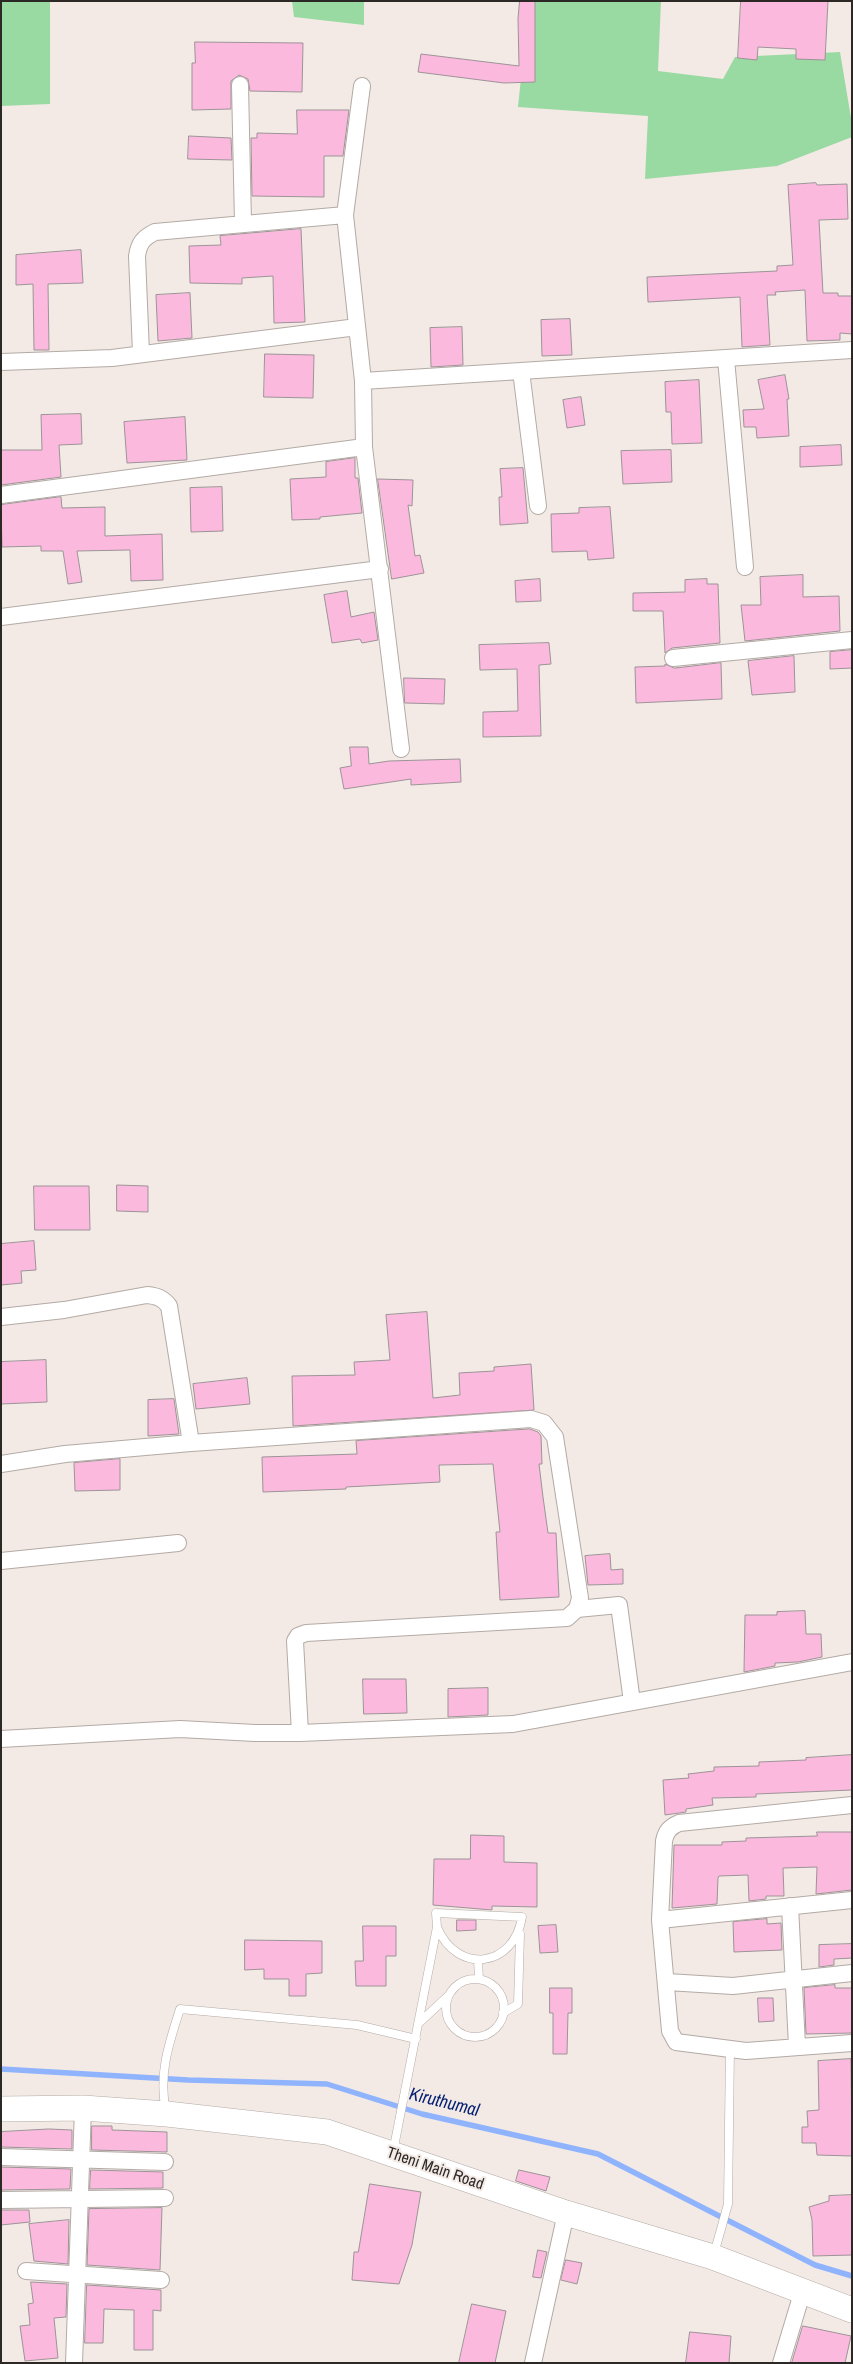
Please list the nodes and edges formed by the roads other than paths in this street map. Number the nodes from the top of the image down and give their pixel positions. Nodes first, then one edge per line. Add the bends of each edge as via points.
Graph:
1 (240, 85) dead end
2 (362, 86) dead end
3 (345, 215) junction
4 (243, 223) junction
5 (357, 327) junction
6 (852, 350) edge
7 (141, 353) junction
8 (726, 359) junction
9 (1, 362) edge
10 (521, 371) junction
11 (363, 381) junction
12 (364, 447) junction
13 (1, 495) edge
14 (538, 506) dead end
15 (745, 567) dead end
16 (380, 569) junction
17 (1, 617) edge
18 (852, 640) edge
19 (673, 658) dead end
20 (401, 749) dead end
21 (1, 1317) edge
22 (191, 1443) junction
23 (1, 1464) edge
24 (178, 1543) dead end
25 (1, 1561) edge
26 (578, 1609) junction
27 (852, 1662) edge
28 (632, 1702) junction
29 (300, 1733) junction
30 (1, 1739) edge
31 (852, 1805) edge
32 (852, 1900) edge
33 (790, 1906) junction
34 (660, 1920) junction
35 (437, 1927) junction
36 (520, 1930) junction
37 (478, 1960) junction
38 (852, 1974) edge
39 (479, 1979) junction
40 (795, 1979) junction
41 (667, 1982) junction
42 (448, 1996) junction
43 (503, 2013) junction
44 (419, 2023) junction
45 (416, 2039) junction
46 (852, 2043) edge
47 (797, 2046) junction
48 (730, 2048) junction
49 (165, 2104) junction
50 (84, 2108) junction
51 (1, 2109) edge
52 (394, 2144) junction
53 (1, 2157) edge
54 (81, 2159) junction
55 (165, 2162) dead end
56 (165, 2198) dead end
57 (1, 2200) edge
58 (80, 2200) junction
59 (566, 2213) junction
60 (715, 2249) junction
61 (26, 2271) dead end
62 (77, 2274) junction
63 (162, 2280) dead end
64 (803, 2290) junction
65 (852, 2310) edge
66 (74, 2363) edge
67 (532, 2363) edge
68 (781, 2363) edge

1 - 4 street
2 - 3 street
3 - 4 street
3 - 5 street
4 - 7 street via 155,232 145,237 139,245
5 - 7 street
5 - 11 street
6 - 8 street
7 - 9 street via 112,358
8 - 10 street
8 - 15 street
10 - 11 street
10 - 14 street
11 - 12 street
12 - 13 street
12 - 16 street
16 - 17 street
16 - 20 street
18 - 19 street
21 - 22 street via 147,1295 165,1300 169,1306
22 - 23 street via 65,1454
22 - 26 street via 531,1419 544,1423 555,1436 580,1598
24 - 25 street
26 - 28 street via 619,1605
26 - 29 street via 567,1618 298,1636
27 - 28 street
28 - 29 street via 487,1727
29 - 30 street via 180,1729
31 - 34 street via 671,1826 664,1841
32 - 33 street
33 - 34 street
33 - 40 street via 790,1945
34 - 41 street
35 - 36 lane via 436,1913 522,1916
35 - 37 lane via 442,1940 452,1950 464,1958
35 - 44 lane
36 - 37 lane via 504,1952
36 - 43 lane via 518,2004
37 - 39 lane
38 - 40 street
39 - 42 lane via 461,1983
39 - 43 lane via 495,1987 504,2004
40 - 41 street via 733,1986
40 - 47 street
41 - 48 street via 670,2031 676,2042
42 - 43 lane via 447,2015 451,2024 466,2035 486,2035 494,2030
42 - 44 lane
44 - 45 lane
45 - 49 lane via 357,2025 180,2009 165,2056
45 - 52 lane
46 - 47 street
47 - 48 street via 746,2051
48 - 60 lane via 728,2204
49 - 50 main road, Theni Main Road
49 - 52 main road, Theni Main Road
50 - 51 main road, Theni Main Road
50 - 54 street
52 - 59 main road, Theni Main Road
53 - 54 street
54 - 55 street
54 - 58 street
56 - 58 street
57 - 58 street
58 - 62 street
59 - 60 main road, Theni Main Road
59 - 67 street
60 - 64 main road, Theni Main Road
61 - 62 street
62 - 63 street
62 - 66 street
64 - 65 main road, Theni Main Road
64 - 68 street

